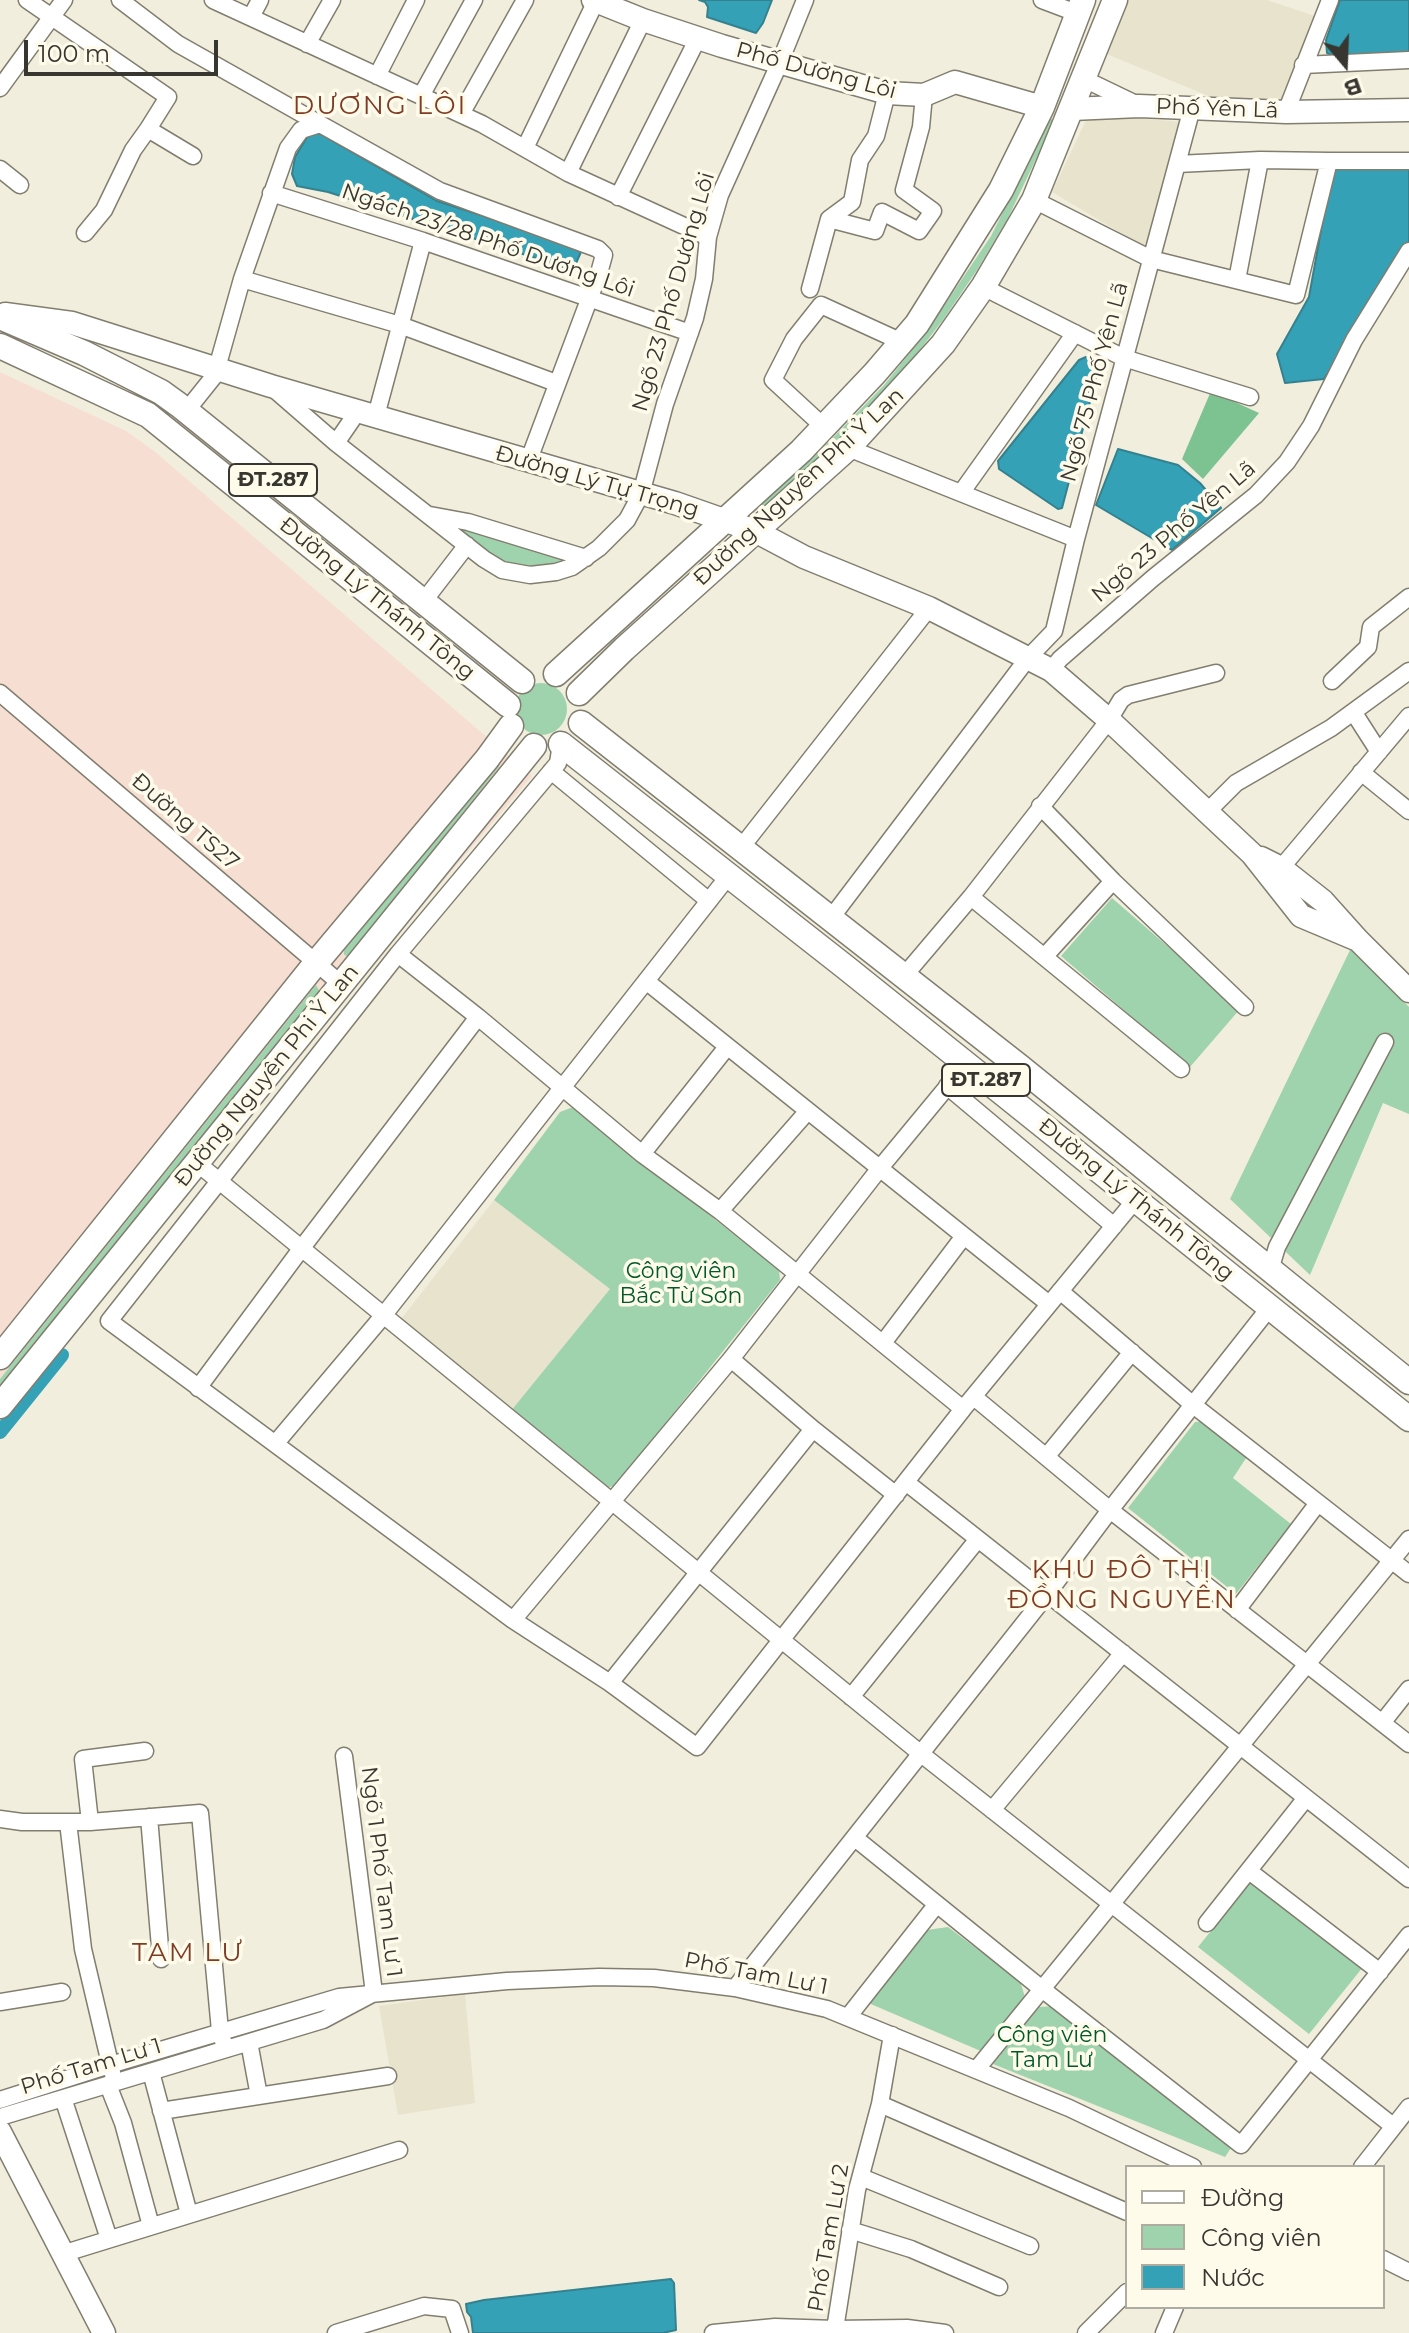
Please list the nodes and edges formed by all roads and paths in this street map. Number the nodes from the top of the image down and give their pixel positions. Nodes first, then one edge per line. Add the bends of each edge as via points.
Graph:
1 (27, 0) edge
2 (64, 0) edge
3 (120, 0) edge
4 (213, 0) edge
5 (260, 0) edge
6 (332, 0) edge
7 (416, 0) edge
8 (474, 0) edge
9 (525, 0) edge
10 (805, 0) edge
11 (1042, 0) edge
12 (1115, 0) edge
13 (1330, 0) edge
14 (594, 1) edge
15 (1081, 7) edge
16 (52, 16) junction
17 (251, 17) junction
18 (643, 20) junction
19 (698, 38) junction
20 (307, 44) junction
21 (1409, 60) edge
22 (780, 62) junction
23 (1303, 65) junction
24 (377, 76) junction
25 (1084, 79) junction
26 (0, 88) edge
27 (887, 93) junction
28 (924, 95) junction
29 (421, 96) junction
30 (1139, 106) junction
31 (1042, 107) junction
32 (1192, 108) junction
33 (1072, 109) junction
34 (1409, 110) edge
35 (1286, 112) junction
36 (461, 114) junction
37 (320, 124) junction
38 (148, 129) junction
39 (525, 148) junction
40 (193, 156) dead end
41 (1260, 160) junction
42 (1329, 161) junction
43 (1409, 161) edge
44 (1177, 164) junction
45 (0, 169) edge
46 (568, 173) junction
47 (20, 185) dead end
48 (271, 193) junction
49 (618, 197) junction
50 (1034, 200) junction
51 (829, 219) junction
52 (85, 233) dead end
53 (708, 237) junction
54 (423, 241) junction
55 (1409, 251) edge
56 (1151, 259) junction
57 (242, 279) junction
58 (1237, 280) junction
59 (983, 287) junction
60 (810, 289) dead end
61 (589, 298) junction
62 (0, 315) edge
63 (400, 325) junction
64 (690, 333) junction
65 (1075, 333) junction
66 (902, 342) junction
67 (0, 346) edge
68 (1124, 358) junction
69 (217, 368) junction
70 (556, 383) junction
71 (271, 386) junction
72 (1250, 397) dead end
73 (187, 410) junction
74 (367, 413) junction
75 (824, 427) junction
76 (336, 443) junction
77 (848, 448) junction
78 (528, 462) junction
79 (961, 493) junction
80 (641, 494) junction
81 (429, 515) junction
82 (725, 520) junction
83 (755, 531) junction
84 (1076, 539) junction
85 (467, 545) junction
86 (586, 558) junction
87 (1409, 597) edge
88 (423, 602) junction
89 (929, 608) junction
90 (1028, 658) junction
91 (1051, 670) junction
92 (1409, 671) edge
93 (1216, 673) dead end
94 (556, 674) junction
95 (522, 681) junction
96 (1332, 681) dead end
97 (0, 693) edge
98 (579, 693) junction
99 (1354, 713) junction
100 (510, 715) junction
101 (1409, 716) edge
102 (1109, 720) junction
103 (581, 723) junction
104 (561, 744) junction
105 (534, 746) junction
106 (1379, 752) junction
107 (551, 771) junction
108 (1361, 772) junction
109 (1040, 806) junction
110 (1409, 811) edge
111 (1207, 812) junction
112 (740, 849) junction
113 (1252, 854) junction
114 (1281, 868) junction
115 (730, 874) junction
116 (1113, 881) junction
117 (971, 897) junction
118 (709, 901) junction
119 (831, 918) junction
120 (1358, 940) junction
121 (871, 949) junction
122 (398, 954) junction
123 (1045, 956) junction
124 (316, 963) junction
125 (853, 972) junction
126 (904, 976) junction
127 (646, 981) junction
128 (341, 984) junction
129 (1409, 991) edge
130 (1245, 1007) dead end
131 (478, 1017) junction
132 (1385, 1042) dead end
133 (727, 1047) junction
134 (966, 1064) junction
135 (1181, 1069) dead end
136 (947, 1086) junction
137 (563, 1087) junction
138 (807, 1112) junction
139 (642, 1154) junction
140 (197, 1163) junction
141 (880, 1168) junction
142 (218, 1181) junction
143 (1136, 1199) junction
144 (720, 1211) junction
145 (1114, 1226) junction
146 (964, 1236) junction
147 (301, 1249) junction
148 (1270, 1270) junction
149 (797, 1274) junction
150 (1055, 1298) junction
151 (1270, 1307) junction
152 (383, 1316) junction
153 (883, 1343) junction
154 (1132, 1352) junction
155 (0, 1357) edge
156 (731, 1359) junction
157 (1409, 1382) edge
158 (198, 1388) junction
159 (968, 1403) junction
160 (1192, 1404) junction
161 (0, 1406) edge
162 (1409, 1419) edge
163 (813, 1429) junction
164 (275, 1444) junction
165 (1046, 1457) junction
166 (902, 1489) junction
167 (609, 1502) junction
168 (1318, 1503) junction
169 (1110, 1510) junction
170 (978, 1539) junction
171 (1409, 1539) edge
172 (1391, 1560) junction
173 (697, 1572) junction
174 (1409, 1574) edge
175 (1048, 1593) junction
176 (1237, 1610) junction
177 (513, 1620) junction
178 (781, 1640) junction
179 (1123, 1653) junction
180 (1308, 1665) junction
181 (610, 1683) junction
182 (1409, 1689) edge
183 (851, 1697) junction
184 (1382, 1723) junction
185 (1409, 1744) edge
186 (1241, 1746) junction
187 (145, 1751) dead end
188 (920, 1753) junction
189 (344, 1756) dead end
190 (1306, 1798) junction
191 (992, 1810) junction
192 (149, 1817) junction
193 (0, 1819) edge
194 (68, 1822) junction
195 (90, 1822) junction
196 (855, 1838) junction
197 (1249, 1871) junction
198 (1409, 1879) edge
199 (937, 1904) junction
200 (1112, 1904) junction
201 (1207, 1923) dead end
202 (1409, 1935) edge
203 (161, 1959) dead end
204 (1380, 1972) junction
205 (735, 1988) junction
206 (1042, 1989) junction
207 (62, 1992) dead end
208 (374, 1993) junction
209 (0, 2002) edge
210 (848, 2017) junction
211 (220, 2031) junction
212 (892, 2035) junction
213 (249, 2042) junction
214 (226, 2049) junction
215 (1310, 2060) junction
216 (110, 2065) junction
217 (976, 2070) junction
218 (151, 2072) junction
219 (388, 2076) dead end
220 (111, 2084) junction
221 (259, 2096) junction
222 (63, 2098) junction
223 (0, 2100) edge
224 (880, 2104) junction
225 (1409, 2107) edge
226 (161, 2111) junction
227 (0, 2117) edge
228 (1393, 2126) junction
229 (0, 2132) edge
230 (399, 2150) dead end
231 (1188, 2165) edge
232 (1364, 2165) edge
233 (861, 2177) junction
234 (1125, 2211) edge
235 (189, 2214) junction
236 (151, 2226) junction
237 (850, 2230) junction
238 (109, 2239) junction
239 (1030, 2246) dead end
240 (62, 2254) junction
241 (1385, 2260) edge
242 (1409, 2272) edge
243 (999, 2287) dead end
244 (1125, 2294) edge
245 (1174, 2309) edge
246 (826, 2330) edge
247 (104, 2333) edge
248 (336, 2333) edge
249 (460, 2333) edge
250 (713, 2333) edge
251 (945, 2333) edge
252 (1086, 2333) edge
253 (1164, 2333) edge

1 - 16 street
2 - 16 street
3 - 37 street via 178,44
4 - 17 street
5 - 17 street
6 - 20 street
7 - 24 street
8 - 29 street
9 - 36 street
10 - 22 street, Ngõ 23 Phố Dương Lôi
11 - 15 street
12 - 25 main road, Đường Nguyên Phi Ỷ Lan
13 - 23 street
14 - 18 main road, Phố Dương Lôi
14 - 39 street
15 - 31 main road, Đường Nguyên Phi Ỷ Lan
16 - 26 street
16 - 38 street via 168,97
17 - 20 street
18 - 19 main road, Phố Dương Lôi
18 - 46 street
19 - 22 main road, Phố Dương Lôi
19 - 49 street
20 - 24 street
21 - 23 street
22 - 27 main road, Phố Dương Lôi
22 - 53 street, Ngõ 23 Phố Dương Lôi via 720,195
23 - 35 street
24 - 29 street
25 - 30 street
25 - 33 main road, Đường Nguyên Phi Ỷ Lan
27 - 28 main road, Phố Dương Lôi
27 - 51 street via 876,136 860,160 852,202
28 - 31 main road, Phố Dương Lôi via 955,82
28 - 51 street via 904,190 933,211 919,231 882,212 875,231
29 - 36 street
30 - 32 main road, Phố Yên Lã
30 - 33 main road, Phố Yên Lã
31 - 33 main road
31 - 66 main road, Đường Nguyên Phi Ỷ Lan via 987,215
32 - 35 main road, Phố Yên Lã
32 - 44 street, Ngõ 75 Phố Yên Lã
33 - 50 main road, Đường Nguyên Phi Ỷ Lan
34 - 35 main road, Phố Yên Lã
36 - 39 street
37 - 48 street via 295,136
37 - 61 street via 440,191 598,249 604,255
38 - 40 street
38 - 52 street via 104,210
39 - 46 street
41 - 42 street
41 - 44 street
41 - 58 street
42 - 43 street
42 - 58 street via 1296,295
44 - 56 street, Ngõ 75 Phố Yên Lã
45 - 47 street
46 - 49 street
48 - 54 street, Ngách 23/28 Phố Dương Lôi
48 - 57 street
49 - 53 street
50 - 56 street
50 - 59 main road, Đường Nguyên Phi Ỷ Lan
51 - 60 street
53 - 64 street, Ngõ 23 Phố Dương Lôi
54 - 61 street, Ngách 23/28 Phố Dương Lôi
54 - 63 street
55 - 91 street, Ngõ 23 Phố Yên Lã via 1287,462 1256,495
56 - 58 street
56 - 68 street, Ngõ 75 Phố Yên Lã
57 - 63 street
57 - 69 street
59 - 65 street
59 - 77 main road, Đường Nguyên Phi Ỷ Lan via 923,368
61 - 64 street, Ngách 23/28 Phố Dương Lôi
61 - 70 street
62 - 69 main road, Đường Lý Tự Trọng via 72,323
62 - 73 main road, Đường Lý Thánh Tông / ĐT.287 via 138,380
63 - 70 street
63 - 74 street
64 - 80 street, Ngõ 23 Phố Dương Lôi
65 - 68 street
65 - 79 street
66 - 75 main road, Đường Nguyên Phi Ỷ Lan
66 - 75 street via 821,305 794,339 773,380
67 - 100 main road, Đường Lý Thánh Tông / ĐT.287 via 148,415
68 - 72 street
68 - 84 street, Ngõ 75 Phố Yên Lã
69 - 71 main road, Đường Lý Tự Trọng
69 - 73 street
70 - 78 street
71 - 74 main road, Đường Lý Tự Trọng
71 - 76 street
73 - 88 main road, Đường Lý Thánh Tông / ĐT.287
74 - 76 street
74 - 78 main road, Đường Lý Tự Trọng
75 - 82 main road, Đường Nguyên Phi Ỷ Lan
76 - 81 street
77 - 79 street
77 - 83 main road, Đường Nguyên Phi Ỷ Lan
78 - 80 main road, Đường Lý Tự Trọng
79 - 84 street
80 - 82 main road, Đường Lý Tự Trọng
80 - 86 street, Ngõ 23 Phố Dương Lôi via 627,520
81 - 85 street
81 - 86 street via 481,525
82 - 83 main road, Đường Lý Tự Trọng
82 - 94 main road, Đường Nguyên Phi Ỷ Lan
83 - 89 main road, Đường Lý Tự Trọng
83 - 98 main road, Đường Nguyên Phi Ỷ Lan
84 - 90 street, Ngõ 75 Phố Yên Lã via 1054,631
85 - 86 street via 502,570 530,575 556,572
85 - 88 street
87 - 96 street via 1371,627 1368,647
88 - 95 main road, Đường Lý Thánh Tông / ĐT.287
89 - 90 main road, Đường Lý Tự Trọng
89 - 112 street
90 - 91 main road, Đường Lý Tự Trọng
90 - 119 street, Ngõ 75 Phố Yên Lã
91 - 102 main road, Đường Lý Tự Trọng
92 - 99 street
93 - 102 street via 1128,695
94 - 95 main road via 539,673
94 - 98 main road
95 - 100 main road via 512,692
97 - 124 street, Đường TS27
98 - 103 main road
99 - 106 street
99 - 111 street via 1236,783
100 - 105 main road via 521,739
100 - 124 main road, Đường Nguyên Phi Ỷ Lan via 487,759
101 - 106 street
102 - 109 street
102 - 111 main road, Đường Lý Tự Trọng
103 - 104 main road
103 - 112 main road, Đường Lý Thánh Tông / ĐT.287
104 - 105 main road
104 - 107 street
104 - 115 main road, Đường Lý Thánh Tông / ĐT.287
105 - 128 main road, Đường Nguyên Phi Ỷ Lan
106 - 108 street
107 - 118 street
107 - 122 street
108 - 110 street
108 - 114 street
109 - 116 street
109 - 117 street
111 - 113 main road, Đường Lý Tự Trọng
112 - 119 main road, Đường Lý Thánh Tông / ĐT.287
113 - 114 main road, Đường Lý Tự Trọng
113 - 120 main road, Đường Lý Tự Trọng via 1301,916
114 - 120 main road, Đường Lý Tự Trọng via 1323,901
115 - 118 street
115 - 125 main road, Đường Lý Thánh Tông / ĐT.287
116 - 123 street
116 - 130 street
117 - 123 street
117 - 126 street
118 - 127 street
119 - 121 main road, Đường Lý Thánh Tông / ĐT.287
120 - 129 main road, Đường Lý Tự Trọng
121 - 125 main road
121 - 126 main road, Đường Lý Thánh Tông / ĐT.287
122 - 131 street
122 - 142 street
123 - 135 street
124 - 128 street, Đường TS27
124 - 155 main road, Đường Nguyên Phi Ỷ Lan
125 - 134 main road, Đường Lý Thánh Tông / ĐT.287
126 - 148 main road, Đường Lý Thánh Tông / ĐT.287
127 - 133 street
127 - 137 street
128 - 140 main road, Đường Nguyên Phi Ỷ Lan
131 - 137 street
131 - 147 street
132 - 148 street via 1277,1247
133 - 138 street
133 - 139 street
134 - 136 street
134 - 143 main road, Đường Lý Thánh Tông / ĐT.287
136 - 141 street
136 - 145 street
137 - 139 street
137 - 152 street
138 - 141 street
138 - 144 street
139 - 144 street
140 - 142 street
140 - 161 main road, Đường Nguyên Phi Ỷ Lan
141 - 146 street
141 - 149 street
142 - 147 street
142 - 158 street via 109,1321
143 - 145 street
143 - 151 main road, Đường Lý Thánh Tông / ĐT.287
144 - 149 street
145 - 150 street
146 - 150 street
146 - 153 street
147 - 152 street
147 - 158 street
148 - 157 main road, Đường Lý Thánh Tông / ĐT.287
149 - 153 street
149 - 156 street
150 - 154 street
150 - 159 street
151 - 160 street
151 - 162 main road, Đường Lý Thánh Tông / ĐT.287
152 - 164 street
152 - 167 street
153 - 159 street
154 - 160 street
154 - 165 street
156 - 163 street
156 - 167 street
158 - 164 street
159 - 165 street
159 - 166 street
160 - 168 street
160 - 169 street
163 - 166 street
163 - 173 street
164 - 177 street
165 - 169 street
166 - 170 street
166 - 178 street
167 - 173 street
167 - 177 street
168 - 172 street
168 - 176 street
169 - 175 street
169 - 176 street
170 - 175 street
170 - 183 street
171 - 172 street
172 - 174 street
172 - 180 street
173 - 178 street
173 - 181 street
175 - 179 street
175 - 188 street
176 - 180 street
177 - 181 street
178 - 181 street via 697,1747
178 - 183 street
179 - 186 street
179 - 191 street
180 - 184 street
180 - 186 street
182 - 184 street
183 - 188 street
184 - 185 street
186 - 190 street
186 - 200 street
187 - 195 street via 83,1759
188 - 191 street
188 - 196 street
189 - 208 street, Ngõ 1 Phố Tam Lư 1
190 - 197 street
190 - 198 street
191 - 200 street
192 - 195 street
192 - 203 street
192 - 211 street via 200,1813
193 - 194 street
194 - 195 street
194 - 216 street via 83,1949
196 - 199 street
196 - 205 street
197 - 201 street
197 - 204 street
199 - 206 street
199 - 210 street
200 - 206 street
200 - 215 street
202 - 204 street
204 - 215 street
205 - 208 street, Phố Tam Lư 1 via 599,1977
205 - 210 street, Phố Tam Lư 1
206 - 215 street via 1241,2145
206 - 217 street
207 - 209 street
208 - 211 street, Phố Tam Lư 1 via 339,1997
208 - 213 street, Phố Tam Lư 1 via 323,2020
210 - 212 street, Phố Tam Lư 1
211 - 214 street
211 - 216 street, Phố Tam Lư 1
212 - 217 street, Phố Tam Lư 1
212 - 224 street, Phố Tam Lư 2
213 - 214 street, Phố Tam Lư 1
213 - 221 street
214 - 218 street, Phố Tam Lư 1
215 - 228 street
216 - 220 street
216 - 223 street, Phố Tam Lư 1
217 - 231 street, Phố Tam Lư 1
218 - 220 street, Phố Tam Lư 1
218 - 226 street
219 - 221 street
220 - 222 street, Phố Tam Lư 1
220 - 236 street
221 - 226 street
222 - 227 street, Phố Tam Lư 1
222 - 238 street
224 - 233 street, Phố Tam Lư 2
224 - 234 street
225 - 228 street
226 - 235 street
228 - 232 street
229 - 240 main road
230 - 235 street
233 - 237 street, Phố Tam Lư 2
233 - 239 street
235 - 236 street
236 - 238 street
237 - 243 street via 911,2249
237 - 246 street, Phố Tam Lư 2
238 - 240 street
240 - 247 main road
241 - 242 street
244 - 252 street
245 - 253 street
246 - 250 street, Phố Tam Lư 2 via 775,2327
246 - 251 street via 907,2328
248 - 249 street via 424,2306 452,2309

